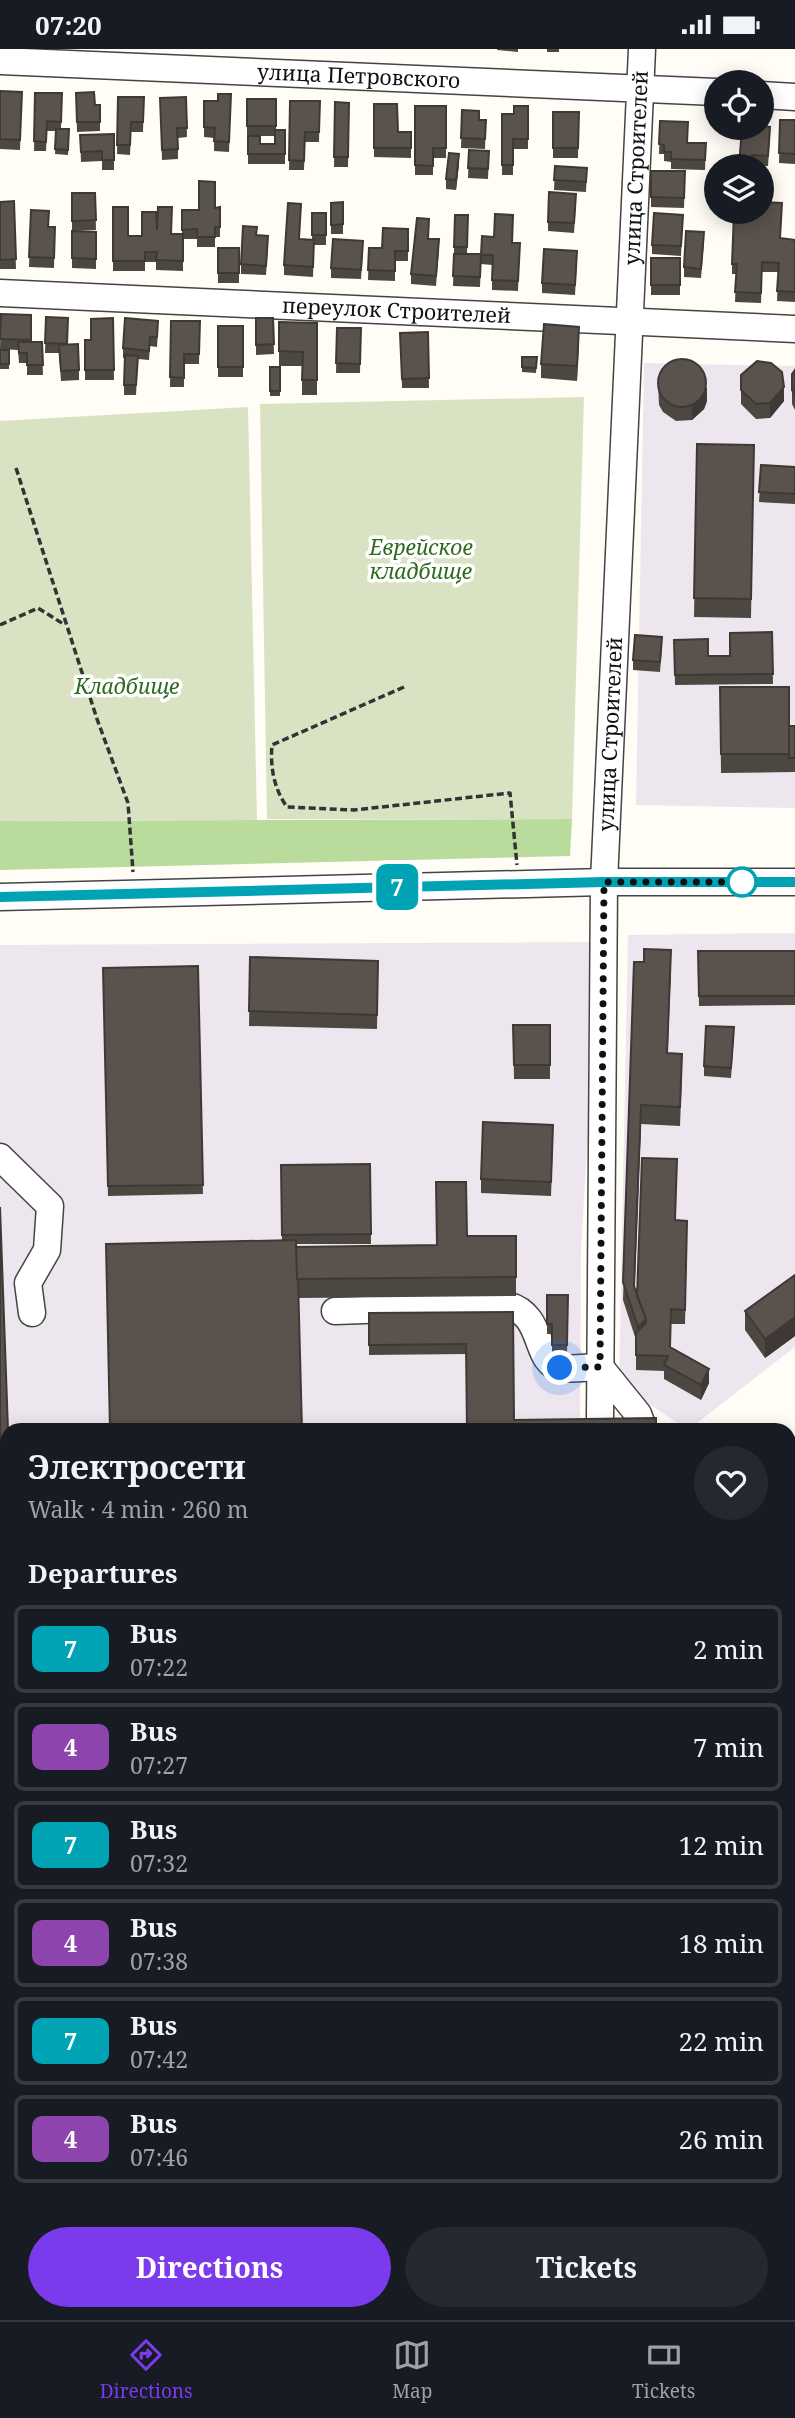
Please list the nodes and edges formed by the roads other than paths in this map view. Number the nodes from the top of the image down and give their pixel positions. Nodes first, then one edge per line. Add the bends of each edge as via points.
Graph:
1 (642, 49) edge
2 (0, 61) edge
3 (245, 61) edge
4 (640, 88) junction
5 (704, 91) edge
6 (774, 96) edge
7 (795, 97) edge
8 (0, 293) edge
9 (629, 321) junction
10 (795, 329) edge
11 (604, 882) junction
12 (795, 882) edge
13 (0, 897) edge
14 (0, 1157) edge
15 (335, 1311) dead end
16 (32, 1313) dead end
17 (600, 1367) junction
18 (600, 1418) edge
19 (641, 1423) edge

1 - 4 street, улица Строителей
2 - 3 street, улица Петровского
3 - 4 street, улица Петровского
4 - 5 street, улица Петровского
4 - 9 street, улица Строителей
6 - 7 street
8 - 9 street, переулок Строителей
9 - 10 street, переулок Строителей
9 - 11 street, улица Строителей
11 - 12 street
11 - 13 street
11 - 17 street, улица Строителей
14 - 16 street via 50,1206 47,1250 28,1283
15 - 17 street via 508,1305 528,1314 550,1362 560,1368
17 - 18 street, улица Строителей
17 - 19 street

